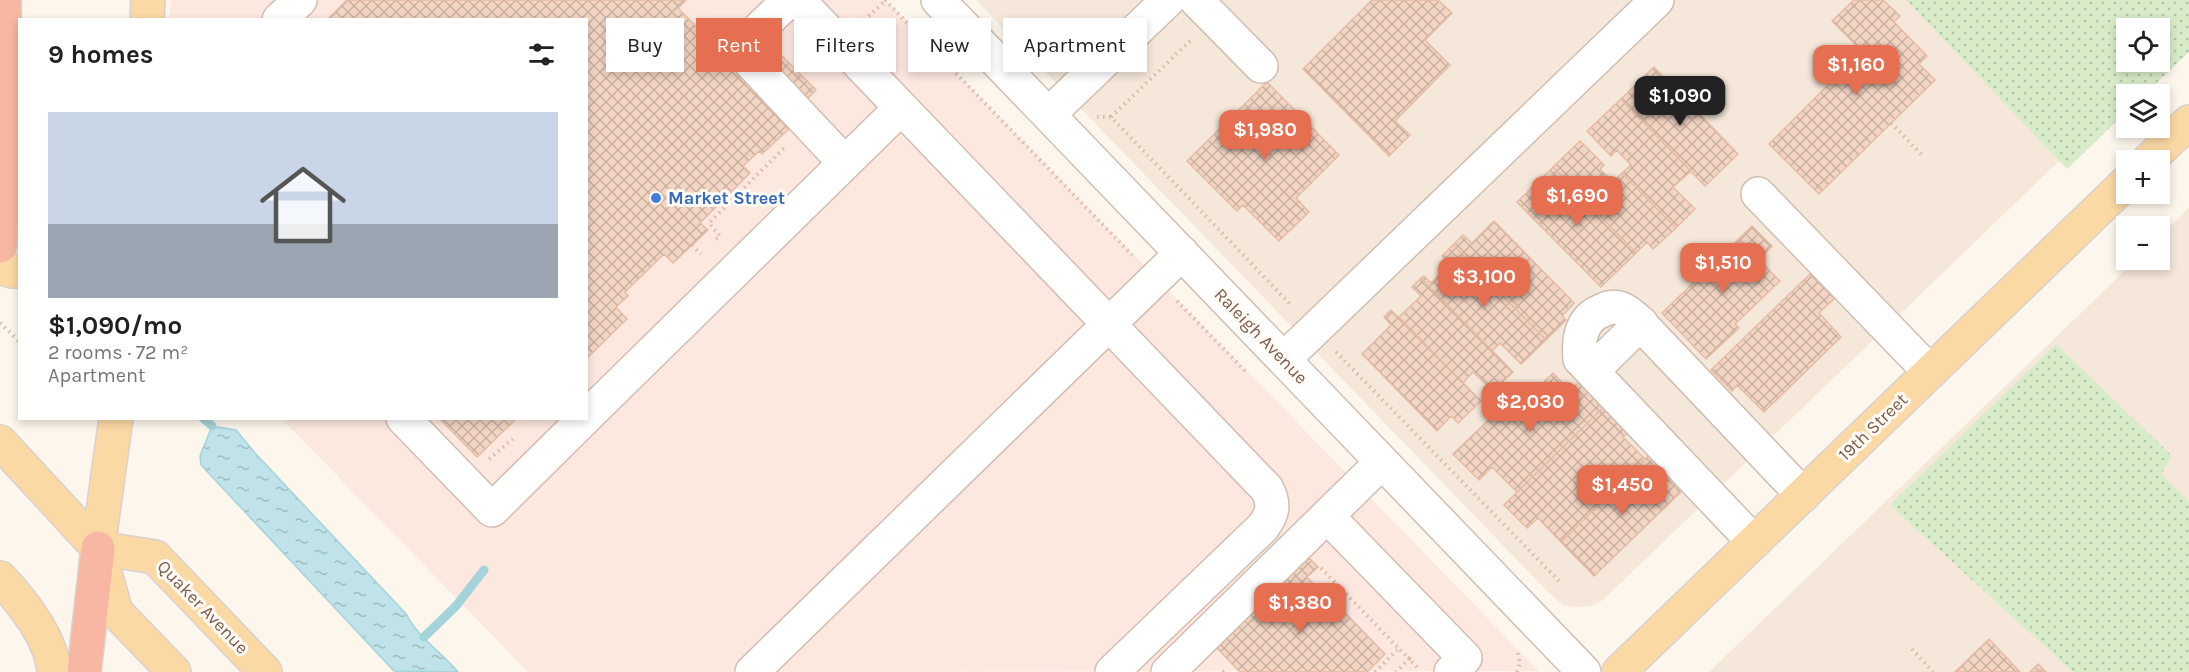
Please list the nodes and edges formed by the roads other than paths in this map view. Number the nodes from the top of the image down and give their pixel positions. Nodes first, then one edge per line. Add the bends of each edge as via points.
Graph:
1 (3, 0) edge
2 (148, 0) edge
3 (300, 0) edge
4 (789, 0) edge
5 (798, 0) edge
6 (938, 0) edge
7 (1168, 0) edge
8 (1657, 0) edge
9 (1205, 9) edge
10 (147, 18) edge
11 (281, 18) edge
12 (1261, 66) dead end
13 (901, 108) junction
14 (1049, 114) junction
15 (2189, 122) edge
16 (2160, 150) edge
17 (851, 157) junction
18 (2116, 193) edge
19 (1758, 194) dead end
20 (0, 246) edge
21 (1182, 253) junction
22 (0, 267) edge
23 (18, 271) edge
24 (1109, 325) junction
25 (1284, 359) junction
26 (1930, 372) junction
27 (588, 416) edge
28 (116, 420) edge
29 (405, 420) edge
30 (584, 420) edge
31 (0, 442) edge
32 (1382, 462) junction
33 (1803, 495) junction
34 (1327, 516) junction
35 (1754, 542) junction
36 (98, 548) junction
37 (0, 578) edge
38 (54, 672) edge
39 (84, 672) edge
40 (174, 672) edge
41 (265, 672) edge
42 (752, 672) edge
43 (1112, 672) edge
44 (1167, 672) edge
45 (1451, 672) edge
46 (1584, 672) edge
47 (1618, 672) edge

1 - 20 highway via 6,139
2 - 10 main road
3 - 11 street
4 - 17 street via 750,37
5 - 13 street
6 - 14 street, Raleigh Avenue
7 - 14 street
8 - 25 street
9 - 12 street
13 - 17 street
13 - 24 street
14 - 21 street, Raleigh Avenue
15 - 16 main road
17 - 27 street
18 - 26 main road, 19th Street
19 - 26 street
21 - 24 street
21 - 25 street, Raleigh Avenue
22 - 23 main road
24 - 42 street
24 - 43 street via 1267,489 1273,501 1272,515 1263,527
25 - 32 street, Raleigh Avenue
26 - 33 main road, 19th Street
28 - 36 main road
29 - 30 street via 492,510
31 - 36 main road
32 - 34 street
32 - 46 street, Raleigh Avenue
33 - 35 main road, 19th Street
33 - 35 street via 1641,323 1621,308 1595,313 1584,325 1580,359
34 - 44 street
34 - 45 street via 1465,658
35 - 47 main road, 19th Street
36 - 39 highway
36 - 40 main road via 116,612
36 - 41 main road, Quaker Avenue via 155,557
37 - 38 main road via 21,600 39,629

